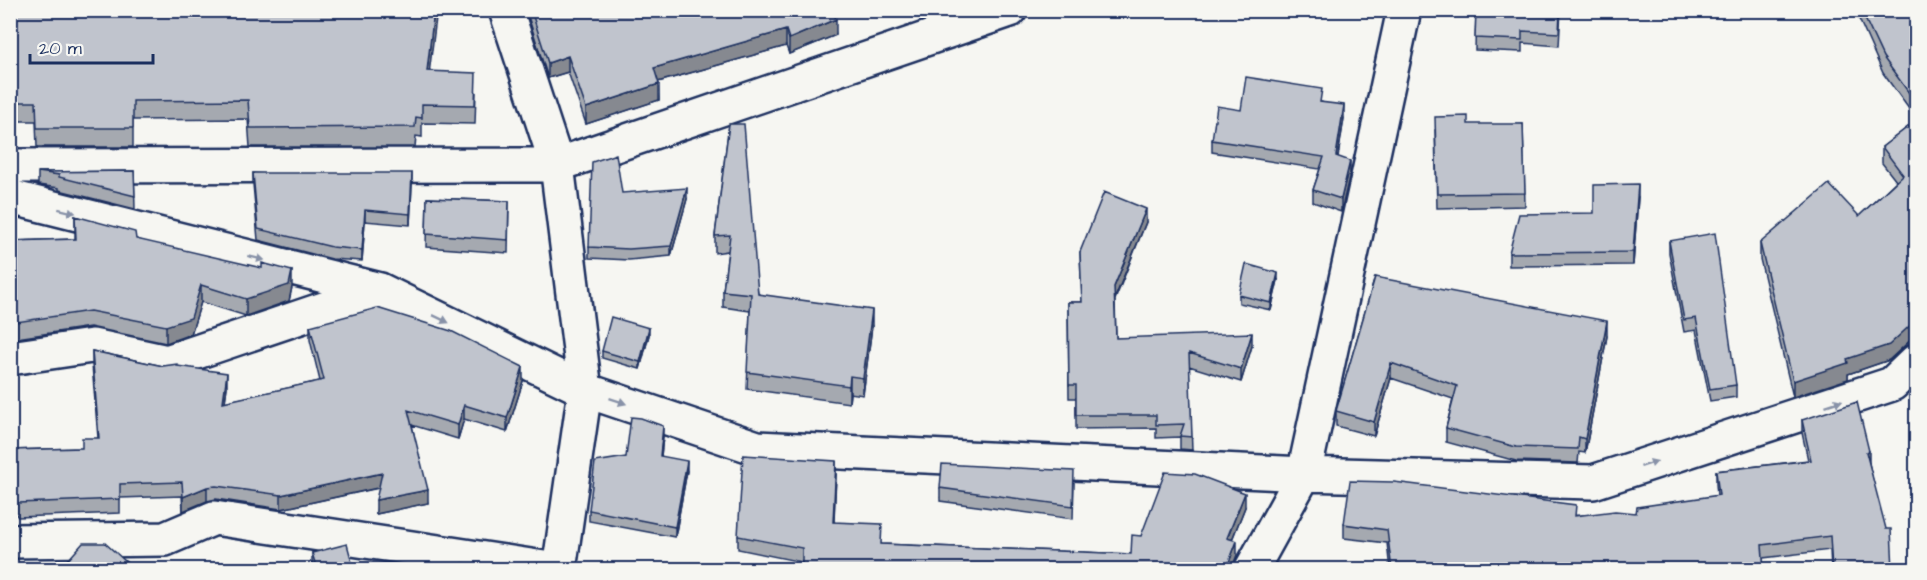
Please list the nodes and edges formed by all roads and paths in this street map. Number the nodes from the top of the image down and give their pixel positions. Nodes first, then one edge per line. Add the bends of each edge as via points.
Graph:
1 (506, 10) edge
2 (1010, 10) edge
3 (1404, 10) edge
4 (557, 165) junction
5 (10, 166) edge
6 (10, 197) edge
7 (380, 290) junction
8 (10, 358) edge
9 (1917, 361) edge
10 (585, 390) junction
11 (1304, 474) junction
12 (10, 541) edge
13 (558, 570) edge
14 (1251, 570) edge

1 - 4 street
2 - 4 street
3 - 11 street
4 - 5 street
4 - 10 street
6 -> 7 street
7 - 8 street via 167,362 92,346
7 -> 10 street
11 -> 9 street via 1593,482 1892,384
10 -> 11 street via 757,448
10 - 13 street
11 - 14 street
12 - 13 street via 165,539 213,518

